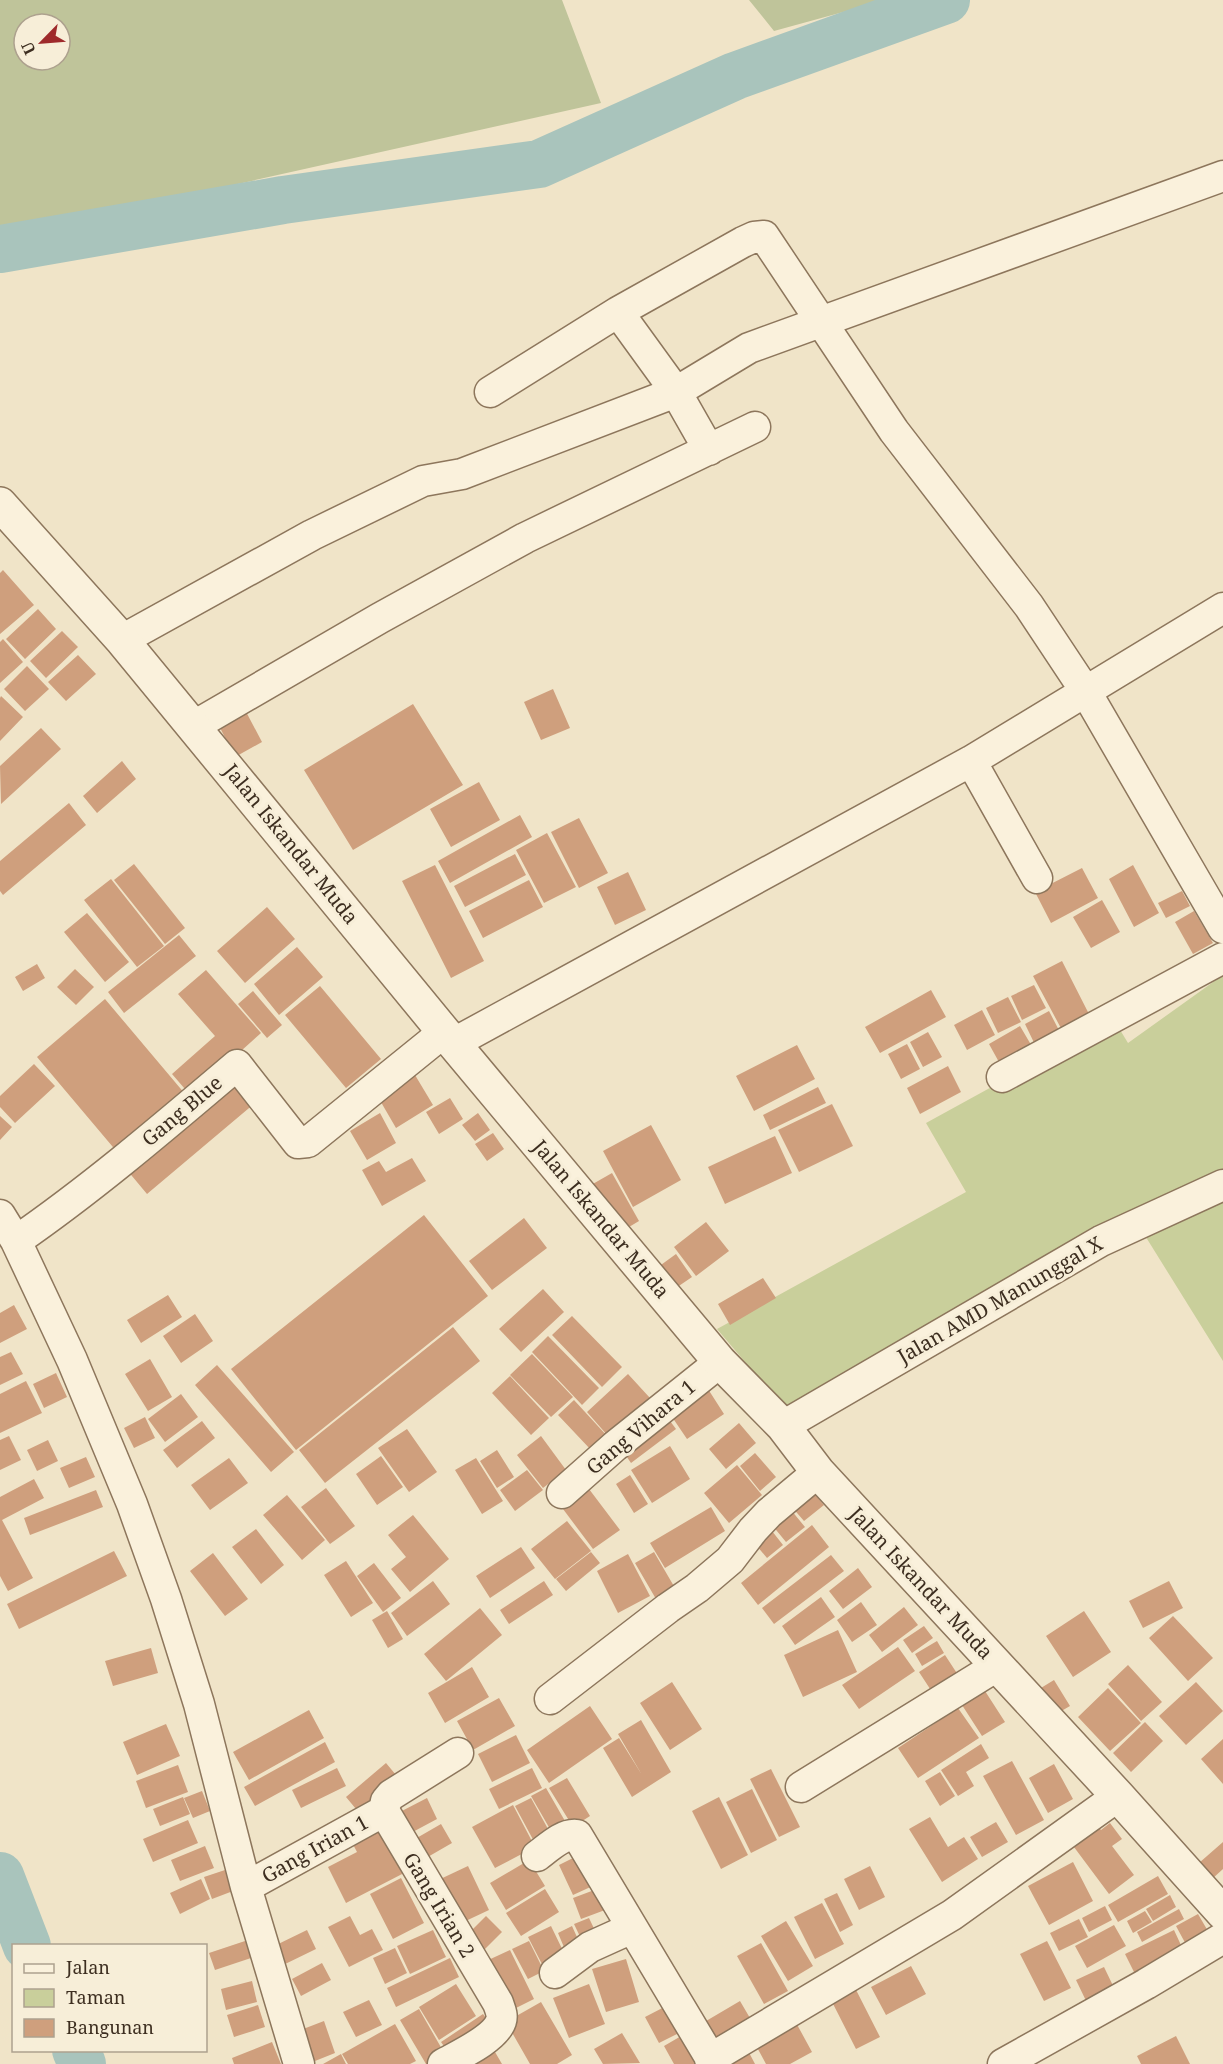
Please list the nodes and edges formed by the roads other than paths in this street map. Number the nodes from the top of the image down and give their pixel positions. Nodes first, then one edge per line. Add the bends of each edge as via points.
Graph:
1 (1223, 177) edge
2 (618, 312) junction
3 (820, 322) junction
4 (490, 392) dead end
5 (676, 392) junction
6 (755, 428) dead end
7 (710, 450) junction
8 (0, 504) edge
9 (1223, 608) edge
10 (122, 640) junction
11 (1086, 693) junction
12 (194, 726) junction
13 (971, 761) junction
14 (1037, 878) dead end
15 (1223, 928) edge
16 (1223, 958) edge
17 (449, 1038) junction
18 (1002, 1077) dead end
19 (1223, 1185) edge
20 (0, 1215) edge
21 (16, 1241) junction
22 (720, 1362) junction
23 (783, 1426) junction
24 (818, 1472) junction
25 (562, 1493) dead end
26 (997, 1666) junction
27 (550, 1699) dead end
28 (459, 1753) dead end
29 (801, 1787) dead end
30 (1118, 1796) junction
31 (384, 1811) junction
32 (537, 1856) dead end
33 (246, 1887) junction
34 (1223, 1914) edge
35 (632, 1929) junction
36 (1223, 1938) edge
37 (555, 1973) dead end
38 (712, 2061) edge
39 (299, 2064) edge
40 (443, 2064) edge
41 (1003, 2064) edge

1 - 3 street
2 - 3 street via 743,242 764,236
2 - 4 street
2 - 5 street
3 - 5 street via 749,348
3 - 11 street via 894,431 1029,606
5 - 7 street
5 - 10 street via 462,474 423,481 312,535
6 - 7 street
7 - 12 street via 525,538
8 - 10 street, Jalan Iskandar Muda
9 - 11 street
10 - 12 street, Jalan Iskandar Muda
11 - 13 street
11 - 15 street
12 - 17 street, Jalan Iskandar Muda
13 - 14 street
13 - 17 street
16 - 18 street
17 - 21 street, Gang Blue via 303,1144 298,1143 237,1065 121,1163
17 - 22 street, Jalan Iskandar Muda
19 - 23 street, Jalan AMD Manunggal X via 1101,1241
20 - 21 street
21 - 33 street via 72,1360 132,1504 166,1599 199,1704
22 - 23 street, Jalan Iskandar Muda
22 - 25 street, Gang Vihara 1
23 - 24 street, Jalan Iskandar Muda
24 - 26 street, Jalan Iskandar Muda
24 - 27 street via 769,1513 730,1560 697,1588
26 - 29 street
26 - 30 street, Jalan Iskandar Muda
28 - 31 street via 391,1795
30 - 34 street, Jalan Iskandar Muda
30 - 38 street via 951,1915
31 - 33 street, Gang Irian 1
31 - 40 street, Gang Irian 2 via 502,2014 501,2023 485,2040
32 - 35 street via 564,1837 577,1835
33 - 39 street
35 - 37 street via 590,1947
35 - 38 street
36 - 41 street

